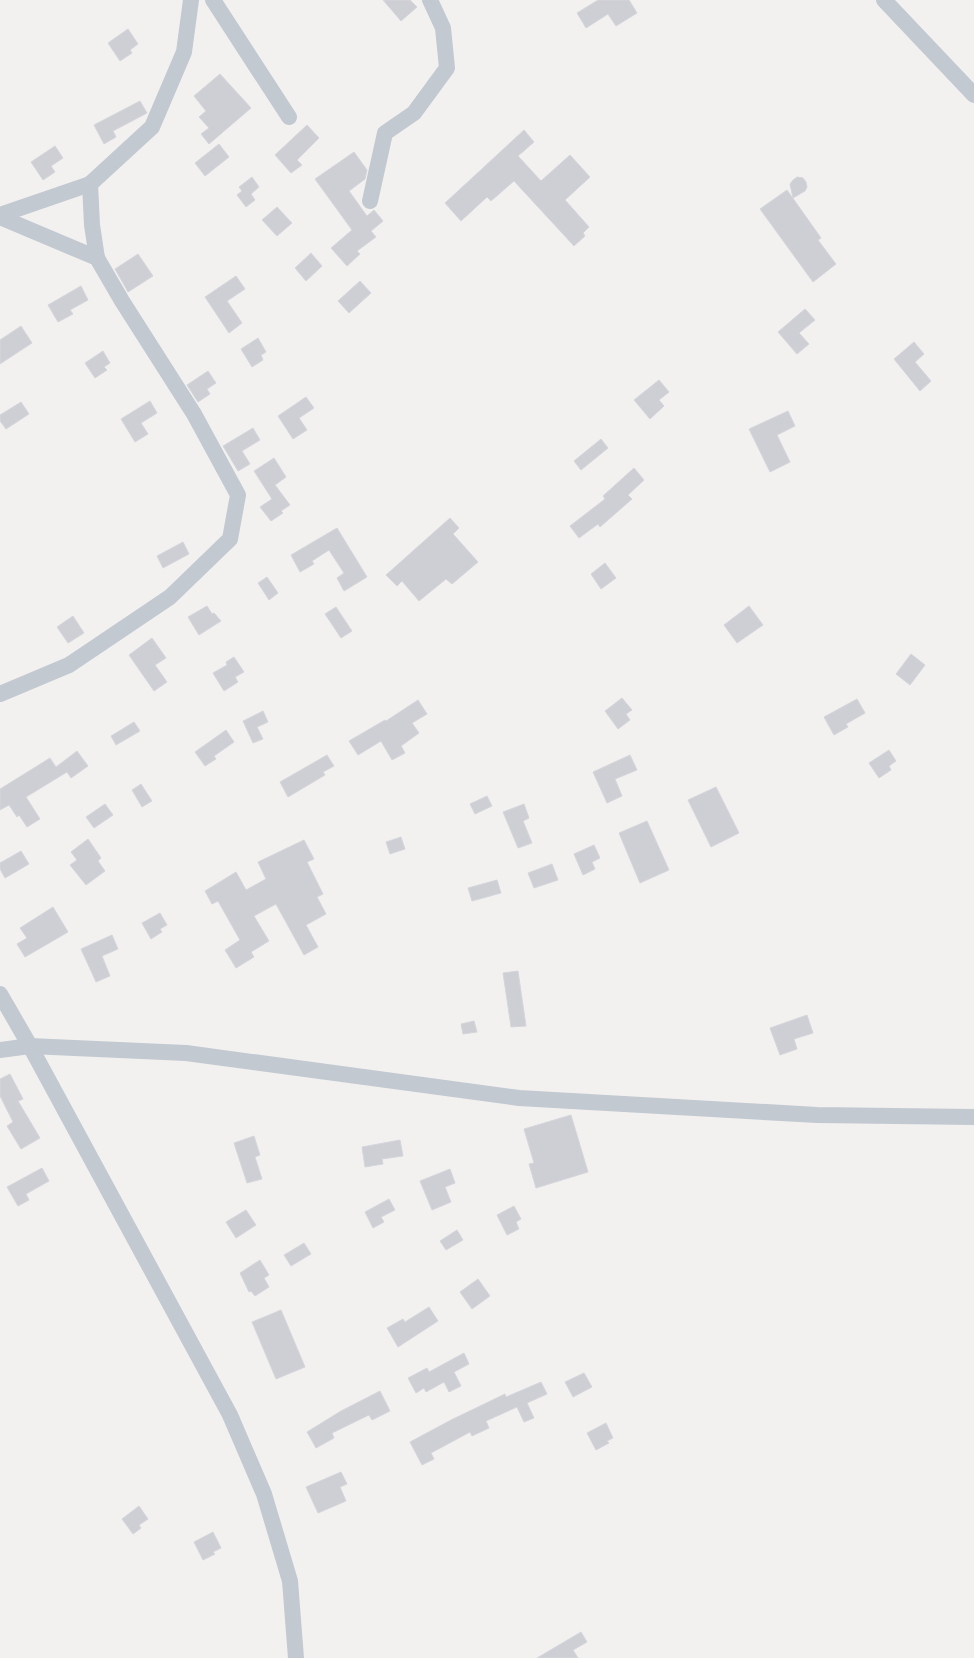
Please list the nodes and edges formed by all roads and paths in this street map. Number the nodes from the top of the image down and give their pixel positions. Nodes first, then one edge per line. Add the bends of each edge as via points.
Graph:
1 (191, 0) edge
2 (212, 0) edge
3 (430, 0) edge
4 (884, 0) edge
5 (974, 96) edge
6 (289, 117) dead end
7 (90, 184) junction
8 (370, 201) dead end
9 (0, 216) edge
10 (97, 258) junction
11 (0, 694) edge
12 (0, 994) edge
13 (30, 1046) junction
14 (0, 1050) edge
15 (974, 1117) edge
16 (296, 1658) edge

1 - 7 street via 184,52 152,127
2 - 6 street
3 - 8 street via 443,28 447,68 414,113 385,133
4 - 5 street
7 - 9 street
7 - 10 street
9 - 10 street
10 - 11 street via 194,414 238,495 230,539 170,597 68,665
12 - 13 street
13 - 14 street
13 - 15 street via 186,1053 519,1098 817,1115
13 - 16 street via 230,1415 264,1494 290,1581

